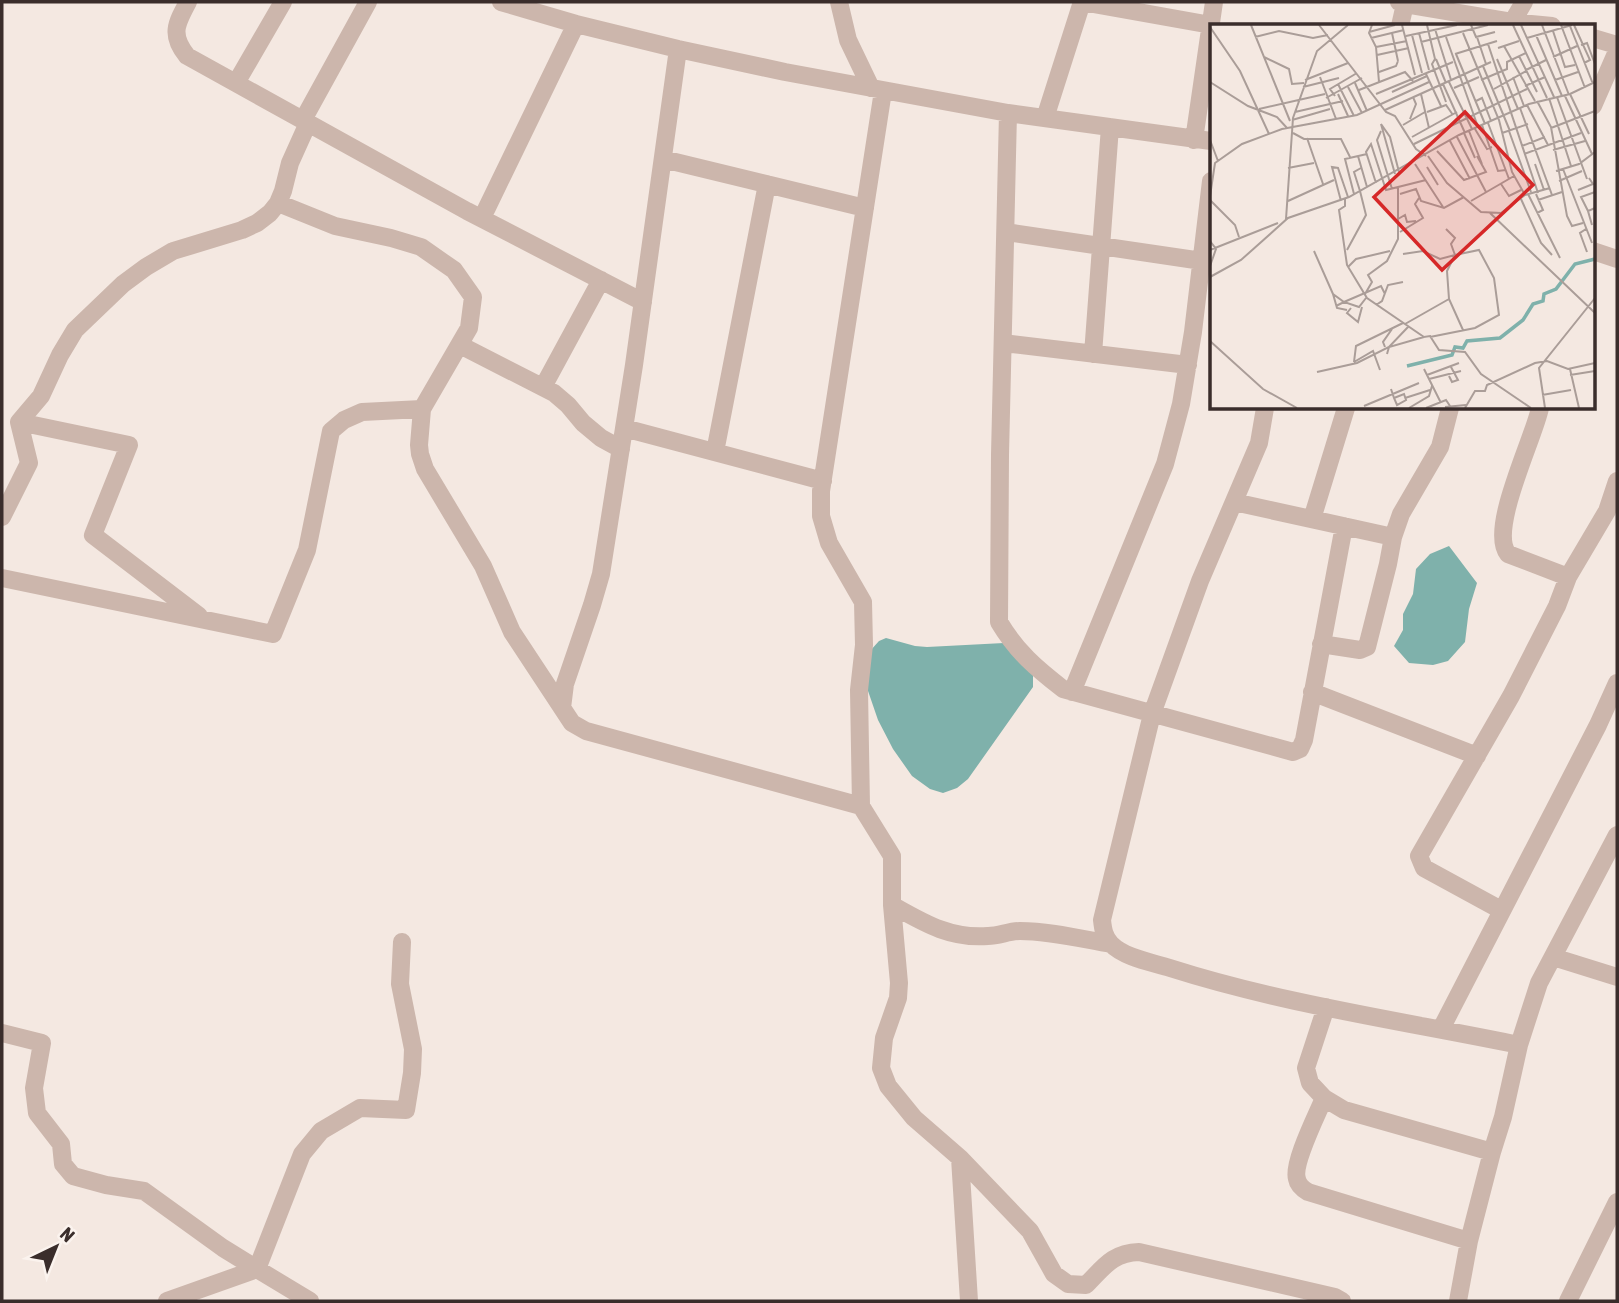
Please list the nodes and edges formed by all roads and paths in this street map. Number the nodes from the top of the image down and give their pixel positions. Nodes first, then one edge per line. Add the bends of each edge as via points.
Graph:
1 (187, 2) edge
2 (283, 2) edge
3 (368, 2) edge
4 (501, 2) edge
5 (839, 2) edge
6 (1082, 2) edge
7 (1214, 2) edge
8 (1524, 2) edge
9 (1402, 3) edge
10 (576, 24) junction
11 (1211, 24) edge
12 (1399, 24) edge
13 (1511, 24) edge
14 (1210, 25) edge
15 (1594, 38) edge
16 (1210, 39) edge
17 (1617, 45) edge
18 (678, 49) junction
19 (1617, 51) edge
20 (236, 83) junction
21 (877, 90) junction
22 (1594, 104) edge
23 (1009, 113) junction
24 (1045, 118) junction
25 (305, 121) junction
26 (1110, 127) junction
27 (1203, 140) edge
28 (663, 159) junction
29 (767, 184) junction
30 (1210, 190) edge
31 (278, 203) junction
32 (865, 208) junction
33 (482, 218) junction
34 (1006, 232) junction
35 (1102, 247) junction
36 (1594, 251) edge
37 (1617, 259) edge
38 (1202, 261) junction
39 (601, 280) junction
40 (643, 302) junction
41 (1003, 343) junction
42 (460, 345) junction
43 (1093, 354) junction
44 (1188, 365) junction
45 (543, 387) junction
46 (422, 409) junction
47 (1265, 410) edge
48 (1345, 410) edge
49 (1449, 410) edge
50 (1540, 410) edge
51 (19, 422) junction
52 (624, 428) junction
53 (621, 449) junction
54 (715, 452) junction
55 (823, 481) junction
56 (1617, 481) edge
57 (1234, 502) junction
58 (2, 517) edge
59 (1312, 519) junction
60 (1344, 526) junction
61 (1393, 537) junction
62 (1568, 577) junction
63 (2, 578) edge
64 (205, 620) junction
65 (1321, 644) junction
66 (1617, 683) edge
67 (1072, 692) junction
68 (1312, 692) junction
69 (562, 708) junction
70 (1152, 714) junction
71 (1477, 756) junction
72 (860, 806) junction
73 (1617, 835) edge
74 (892, 905) junction
75 (1501, 910) junction
76 (402, 942) dead end
77 (1111, 944) junction
78 (1553, 957) junction
79 (1617, 977) edge
80 (1326, 1007) junction
81 (1441, 1029) junction
82 (2, 1033) edge
83 (1518, 1045) junction
84 (1324, 1098) junction
85 (1492, 1152) junction
86 (960, 1157) junction
87 (1617, 1202) edge
88 (1468, 1241) junction
89 (257, 1269) junction
90 (167, 1301) edge
91 (310, 1301) edge
92 (969, 1301) edge
93 (1342, 1301) edge
94 (1458, 1301) edge
95 (1569, 1301) edge

1 - 20 street via 177,23 179,46 187,56
2 - 20 street
3 - 25 street
4 - 10 street
5 - 21 street via 848,40
6 - 14 street
6 - 24 street
7 - 11 street
8 - 13 street
9 - 12 street
9 - 13 street
10 - 18 street
10 - 33 street
15 - 17 street
16 - 27 street
18 - 21 street
18 - 28 street
19 - 22 street
20 - 25 street
21 - 23 street
21 - 32 street
23 - 24 street
23 - 34 street
24 - 26 street
25 - 31 street
25 - 33 street
26 - 27 street
26 - 35 street
28 - 29 street
28 - 40 street
29 - 32 street
29 - 54 street
30 - 38 street
31 - 42 street via 335,226 421,247 454,270 472,297 469,328
31 - 51 street via 257,223 173,251 123,285 75,330 41,396
32 - 55 street
33 - 39 street
34 - 35 street
34 - 41 street
35 - 38 street
35 - 43 street
36 - 37 street
38 - 44 street
39 - 40 street
39 - 45 street
40 - 52 street
41 - 43 street
41 - 67 street via 999,622 1032,664 1063,690
42 - 45 street
42 - 46 street
43 - 44 street
44 - 67 street via 1165,464
45 - 53 street via 569,405 601,438
46 - 64 street via 362,412 331,431 307,550 273,634
46 - 69 street via 419,445 425,468 483,566 512,632
47 - 57 street via 1259,443
48 - 59 street
49 - 61 street via 1440,447 1401,514
50 - 62 street via 1517,472 1503,546 1508,554
51 - 58 street via 29,463
51 - 64 street via 129,445 93,535
52 - 53 street
52 - 54 street
53 - 69 street via 601,574 565,684
54 - 55 street
55 - 72 street via 821,516 829,543 863,603
56 - 62 street via 1607,511
57 - 59 street
57 - 70 street
59 - 60 street
60 - 61 street
60 - 65 street
61 - 65 street via 1367,647
62 - 71 street
63 - 64 street
65 - 68 street
66 - 75 street
67 - 70 street
68 - 70 street via 1304,740 1293,752
68 - 71 street
69 - 72 street via 572,723 586,731
70 - 77 street via 1102,920
71 - 75 street via 1419,856 1424,868
72 - 74 street via 892,856
73 - 78 street
74 - 77 street via 934,928 964,935 1021,931
74 - 86 street via 898,999 884,1038 881,1068 888,1086 914,1118
75 - 81 street
76 - 89 street via 400,984 413,1049 406,1110 360,1108 321,1131 302,1154
77 - 80 street via 1124,953 1204,979
78 - 79 street
78 - 83 street
80 - 81 street
80 - 84 street via 1306,1068 1310,1083
81 - 83 street
82 - 89 street via 42,1043 34,1088 37,1113 61,1144 63,1164 73,1176 144,1191
83 - 85 street
84 - 85 street via 1344,1110
84 - 88 street via 1298,1161 1300,1186
85 - 88 street
86 - 92 street
86 - 93 street via 1030,1231 1054,1274 1068,1284 1086,1285 1112,1259 1139,1252
87 - 95 street
88 - 94 street
89 - 90 street
89 - 91 street

